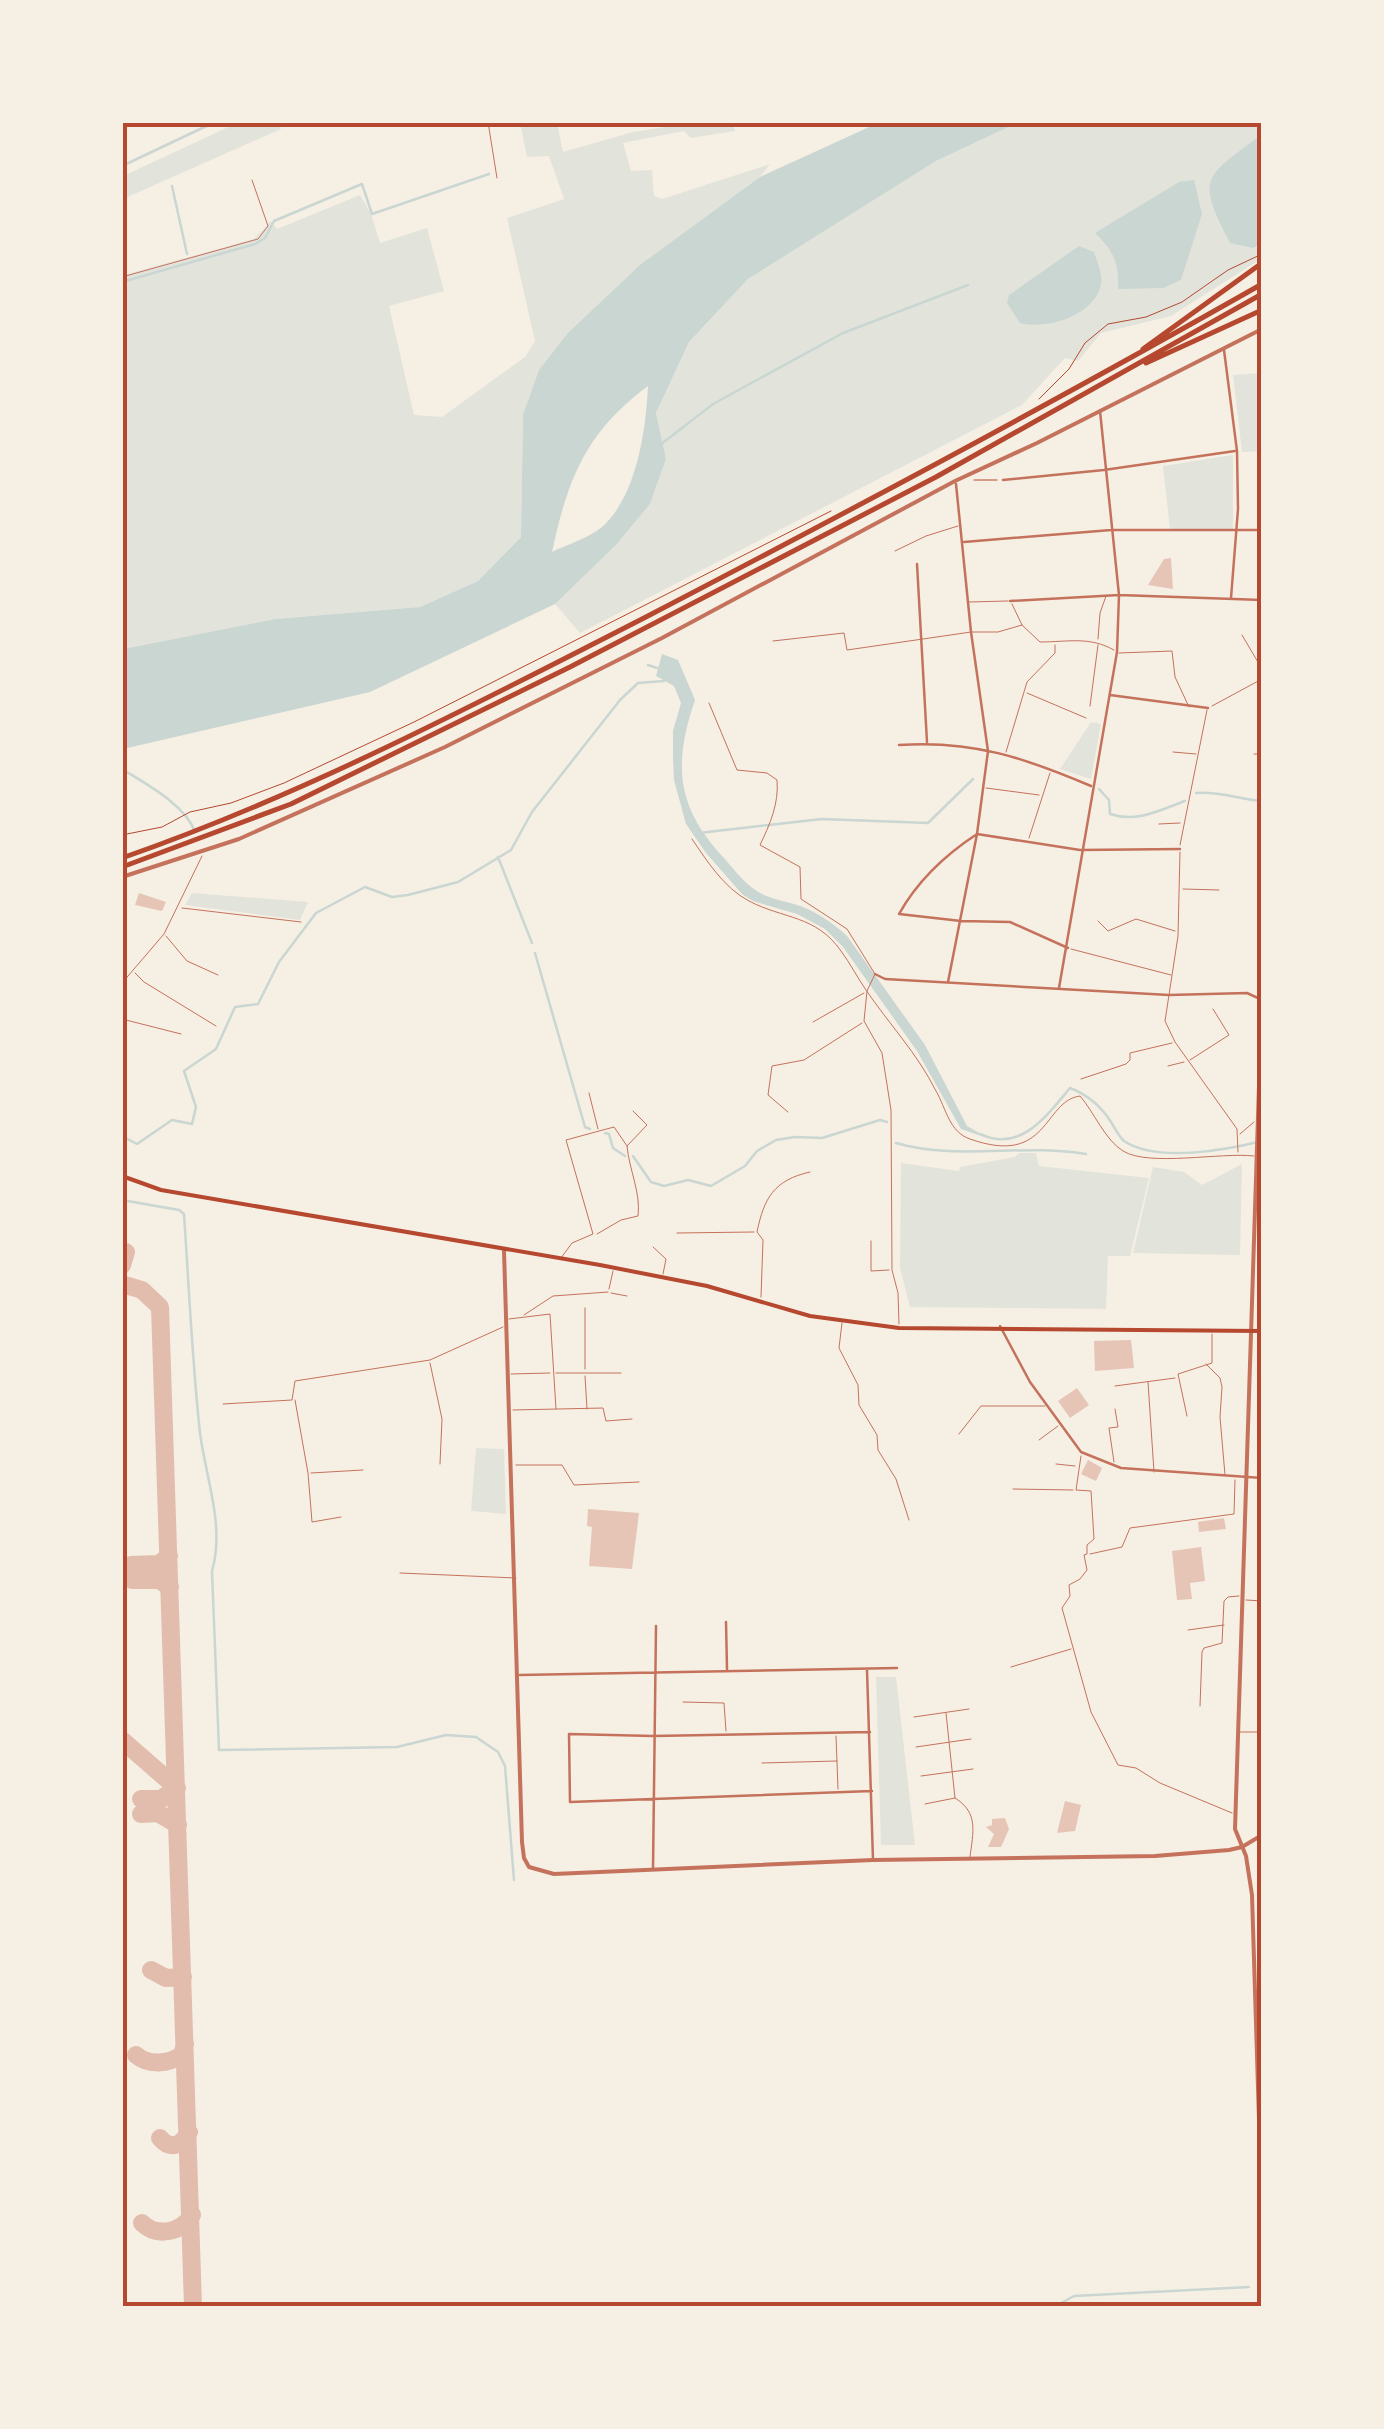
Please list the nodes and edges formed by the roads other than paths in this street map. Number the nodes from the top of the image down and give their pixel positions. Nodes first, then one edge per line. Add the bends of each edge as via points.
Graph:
1 (488, 122) edge
2 (497, 178) dead end
3 (252, 180) dead end
4 (1262, 263) edge
5 (122, 277) edge
6 (1262, 284) edge
7 (1262, 294) edge
8 (1261, 311) edge
9 (1262, 330) edge
10 (1224, 347) junction
11 (1136, 356) junction
12 (1141, 363) junction
13 (1100, 410) junction
14 (1237, 451) junction
15 (1104, 470) junction
16 (956, 480) junction
17 (1003, 480) road end
18 (961, 526) junction
19 (1111, 530) junction
20 (1262, 530) edge
21 (1236, 532) junction
22 (963, 542) junction
23 (895, 551) dead end
24 (917, 564) dead end
25 (1119, 595) junction
26 (1106, 596) junction
27 (1231, 598) junction
28 (1010, 600) junction
29 (1262, 600) edge
30 (970, 602) junction
31 (1022, 624) junction
32 (971, 632) junction
33 (1242, 635) dead end
34 (774, 640) dead end
35 (920, 642) junction
36 (1055, 642) junction
37 (1098, 642) junction
38 (1116, 652) junction
39 (1262, 669) edge
40 (1262, 679) edge
41 (1024, 692) junction
42 (1108, 695) junction
43 (709, 704) dead end
44 (1090, 706) dead end
45 (1189, 707) junction
46 (1208, 708) junction
47 (1086, 718) dead end
48 (927, 743) junction
49 (900, 745) dead end
50 (988, 751) junction
51 (1006, 752) junction
52 (1173, 752) dead end
53 (1199, 754) junction
54 (1254, 754) dead end
55 (1262, 754) edge
56 (1052, 770) junction
57 (1091, 787) junction
58 (983, 788) junction
59 (1041, 796) junction
60 (1184, 823) junction
61 (1159, 824) dead end
62 (976, 834) junction
63 (692, 840) dead end
64 (1028, 842) junction
65 (204, 848) junction
66 (1180, 849) junction
67 (1080, 850) junction
68 (122, 858) edge
69 (122, 867) edge
70 (122, 876) edge
71 (1180, 889) junction
72 (1219, 890) dead end
73 (178, 908) junction
74 (1098, 921) dead end
75 (300, 922) dead end
76 (961, 922) junction
77 (1178, 932) junction
78 (164, 934) junction
79 (1068, 948) junction
80 (133, 970) junction
81 (875, 974) junction
82 (218, 975) dead end
83 (1174, 976) junction
84 (948, 982) junction
85 (122, 983) edge
86 (1059, 988) junction
87 (866, 992) junction
88 (1169, 995) junction
89 (1261, 997) edge
90 (1214, 1009) dead end
91 (122, 1019) edge
92 (813, 1022) dead end
93 (864, 1022) junction
94 (216, 1026) dead end
95 (180, 1034) dead end
96 (1175, 1042) junction
97 (1188, 1061) junction
98 (1168, 1066) dead end
99 (1081, 1080) dead end
100 (589, 1093) dead end
101 (633, 1112) dead end
102 (788, 1112) dead end
103 (1258, 1121) edge
104 (599, 1130) junction
105 (1238, 1136) junction
106 (627, 1146) junction
107 (1254, 1152) junction
108 (1238, 1154) junction
109 (810, 1172) dead end
110 (122, 1176) edge
111 (1262, 1194) edge
112 (1254, 1195) junction
113 (758, 1232) junction
114 (677, 1233) dead end
115 (593, 1234) junction
116 (871, 1241) dead end
117 (653, 1247) dead end
118 (504, 1251) junction
119 (560, 1259) junction
120 (614, 1268) junction
121 (892, 1270) junction
122 (663, 1277) junction
123 (608, 1292) junction
124 (627, 1296) dead end
125 (761, 1300) junction
126 (585, 1308) dead end
127 (521, 1317) junction
128 (506, 1322) junction
129 (842, 1322) junction
130 (1000, 1326) junction
131 (898, 1328) junction
132 (1262, 1330) edge
133 (1212, 1331) junction
134 (1251, 1332) junction
135 (430, 1360) junction
136 (1206, 1364) junction
137 (585, 1372) junction
138 (554, 1373) junction
139 (621, 1373) dead end
140 (508, 1374) junction
141 (1178, 1376) junction
142 (1148, 1382) junction
143 (1115, 1386) dead end
144 (294, 1397) junction
145 (223, 1404) dead end
146 (1048, 1406) junction
147 (556, 1409) junction
148 (586, 1409) junction
149 (1115, 1409) dead end
150 (510, 1410) junction
151 (1187, 1416) dead end
152 (632, 1419) dead end
153 (1061, 1424) junction
154 (959, 1434) dead end
155 (1039, 1440) dead end
156 (1081, 1452) junction
157 (440, 1464) dead end
158 (1056, 1464) dead end
159 (512, 1465) junction
160 (1114, 1465) junction
161 (1078, 1467) junction
162 (363, 1470) dead end
163 (1154, 1472) junction
164 (308, 1474) junction
165 (1225, 1476) junction
166 (1236, 1476) junction
167 (1247, 1477) junction
168 (1262, 1478) edge
169 (639, 1482) dead end
170 (1014, 1489) dead end
171 (1076, 1490) junction
172 (341, 1517) dead end
173 (909, 1520) dead end
174 (1088, 1554) junction
175 (400, 1572) dead end
176 (516, 1578) junction
177 (1243, 1598) junction
178 (1262, 1601) edge
179 (726, 1622) dead end
180 (1224, 1625) junction
181 (656, 1626) dead end
182 (1188, 1630) dead end
183 (1072, 1648) junction
184 (1012, 1667) dead end
185 (868, 1668) junction
186 (897, 1668) dead end
187 (727, 1670) junction
188 (654, 1674) junction
189 (518, 1675) junction
190 (683, 1702) dead end
191 (1200, 1706) dead end
192 (969, 1709) dead end
193 (946, 1713) junction
194 (914, 1717) dead end
195 (836, 1732) junction
196 (870, 1732) junction
197 (1238, 1732) junction
198 (1262, 1732) edge
199 (726, 1735) junction
200 (654, 1736) junction
201 (972, 1739) dead end
202 (948, 1742) junction
203 (916, 1747) dead end
204 (837, 1762) junction
205 (762, 1763) dead end
206 (973, 1769) dead end
207 (952, 1772) junction
208 (921, 1776) dead end
209 (872, 1791) junction
210 (838, 1792) junction
211 (654, 1798) junction
212 (955, 1798) junction
213 (925, 1804) dead end
214 (1235, 1814) junction
215 (1262, 1835) edge
216 (1242, 1847) junction
217 (874, 1860) junction
218 (970, 1860) junction
219 (653, 1870) junction
220 (1262, 1891) edge
221 (1252, 1895) junction
222 (1258, 2026) edge
223 (1259, 2074) edge
224 (1260, 2100) edge
225 (1262, 2216) edge
226 (1174, 2304) edge
227 (1180, 2306) edge

1 - 2 lane
3 - 5 lane via 268,226 258,238
4 - 11 highway
6 - 11 highway
7 - 12 highway
8 - 12 highway
9 - 10 street
10 - 13 street
10 - 14 street
11 - 68 highway via 566,658 287,794
12 - 69 highway via 936,477 291,804
13 - 15 street
13 - 16 street
14 - 15 street
14 - 21 street
15 - 17 street
15 - 19 street
16 - 18 street
16 - 65 street via 444,747 324,803
18 - 22 street
18 - 23 lane
19 - 21 street
19 - 22 street
19 - 25 street
20 - 21 street
21 - 27 street
22 - 30 street
24 - 35 street
25 - 26 street
25 - 27 street
25 - 38 street
26 - 28 street
26 - 37 lane
27 - 29 street
28 - 30 lane
28 - 31 lane
30 - 32 street
31 - 32 lane
31 - 36 lane via 1040,642
32 - 35 lane
32 - 50 street
33 - 39 lane
34 - 35 lane via 844,633 847,650
35 - 48 street
36 - 37 lane
36 - 41 lane via 1055,653
37 - 38 lane
37 - 44 lane
38 - 42 street
38 - 45 lane via 1172,652
40 - 46 lane
41 - 47 lane
41 - 51 lane
42 - 45 street
42 - 57 street
43 - 81 lane via 737,770 777,780 760,845 800,867 800,898 847,929
45 - 46 street
46 - 53 lane
48 - 49 street
48 - 50 street
50 - 51 street
50 - 58 street
51 - 56 street
52 - 53 lane
53 - 60 lane
54 - 55 lane
56 - 57 street
56 - 59 lane
57 - 67 street
58 - 59 lane
58 - 62 street
59 - 64 lane
60 - 61 lane
60 - 66 lane
62 - 64 street
62 - 76 street
62 - 76 street via 912,891 899,914
63 - 87 lane via 738,894 824,932
64 - 67 street
65 - 70 street
65 - 73 lane
66 - 67 street
66 - 71 lane
67 - 79 street
71 - 72 lane
71 - 77 lane
73 - 75 lane
73 - 78 lane
74 - 77 lane via 1108,931 1136,918
76 - 79 street via 1010,922
76 - 84 street
77 - 83 lane
78 - 80 lane
78 - 82 lane via 187,961
79 - 83 lane
79 - 86 street
80 - 85 lane
80 - 94 lane
81 - 84 street
81 - 87 lane
83 - 88 lane
84 - 86 street
86 - 88 street
87 - 92 lane
87 - 93 lane
87 - 108 lane via 913,1051 966,1138 1025,1143 1080,1096 1124,1152 1166,1158
88 - 89 street
88 - 96 lane via 1166,1021
89 - 103 street
90 - 97 lane via 1229,1036
91 - 95 lane
93 - 102 lane via 804,1060 772,1066 768,1095
93 - 121 lane via 882,1053 891,1110
96 - 97 lane
96 - 99 lane via 1130,1054 1126,1064
97 - 98 lane
97 - 105 lane
100 - 104 lane
101 - 106 lane via 647,1125
103 - 105 lane
103 - 107 street
104 - 106 lane via 614,1126
104 - 115 lane via 566,1140
105 - 108 lane
106 - 115 lane via 638,1216
107 - 108 lane
107 - 112 street
109 - 113 lane via 783,1180 761,1210
110 - 118 main road via 161,1190
111 - 112 street
112 - 134 street
113 - 114 lane
113 - 125 lane
115 - 119 lane via 572,1243
116 - 121 lane via 871,1271
117 - 122 lane via 666,1259
118 - 119 main road
118 - 128 street
119 - 120 main road
120 - 122 main road
120 - 123 lane
121 - 131 lane
122 - 125 main road
123 - 124 lane
123 - 127 lane via 554,1296
125 - 129 main road
126 - 137 lane
127 - 128 lane
127 - 138 lane via 550,1314
128 - 135 lane
128 - 140 street
129 - 131 main road
129 - 173 lane via 839,1348
130 - 131 main road
130 - 133 main road
130 - 146 street
132 - 134 main road
133 - 134 main road
133 - 136 lane via 1212,1364
134 - 167 street
135 - 144 lane via 300,1379 293,1382
135 - 157 lane via 442,1419
136 - 141 lane
136 - 165 lane via 1222,1387
137 - 138 lane
137 - 139 lane
137 - 148 lane
138 - 140 lane
138 - 147 lane
140 - 150 street
141 - 142 lane
141 - 151 lane
142 - 143 lane
142 - 163 lane
144 - 145 lane
144 - 164 lane
146 - 153 street
146 - 154 lane via 981,1406
147 - 148 lane
147 - 150 lane
148 - 152 lane via 603,1408 606,1420
149 - 160 lane via 1118,1427 1109,1428
150 - 159 street
153 - 155 lane
153 - 156 street
156 - 160 street
156 - 161 lane
158 - 161 lane
159 - 169 lane via 562,1466 574,1486
159 - 176 street
160 - 163 street
161 - 171 lane
162 - 164 lane
163 - 165 street
164 - 172 lane via 312,1522
165 - 166 street
166 - 167 street
166 - 174 lane via 1234,1514 1130,1528 1118,1550
167 - 168 street
167 - 177 street
170 - 171 lane
171 - 174 lane via 1091,1491 1095,1531
174 - 183 lane via 1086,1570 1068,1585 1062,1608
175 - 176 lane
176 - 189 street
177 - 178 lane
177 - 180 lane via 1224,1601
177 - 197 street
179 - 187 street
180 - 182 lane
180 - 191 lane via 1222,1643 1202,1652
181 - 188 street
183 - 184 lane
183 - 214 lane via 1091,1712 1118,1765
185 - 186 street
185 - 187 street
185 - 196 street
187 - 188 street
188 - 189 street
188 - 200 street
189 - 219 street via 529,1867 554,1874
190 - 199 lane via 724,1704
192 - 193 lane
193 - 194 lane
193 - 202 lane
195 - 196 street
195 - 199 street
195 - 204 lane
196 - 209 street
197 - 198 lane
197 - 214 street
199 - 200 street
200 - 211 street
200 - 211 street via 569,1734 570,1802
201 - 202 lane
202 - 203 lane
202 - 207 lane
204 - 205 lane
204 - 210 lane
206 - 207 lane
207 - 208 lane
207 - 212 lane
209 - 210 street
209 - 217 street
210 - 211 street
211 - 219 street
212 - 213 lane
212 - 218 lane via 971,1810 974,1822
214 - 216 street
215 - 216 street
216 - 218 street
216 - 221 street
217 - 218 street
217 - 219 street
220 - 221 lane
221 - 222 street
222 - 223 street
223 - 224 street
224 - 225 street
226 - 227 lane

